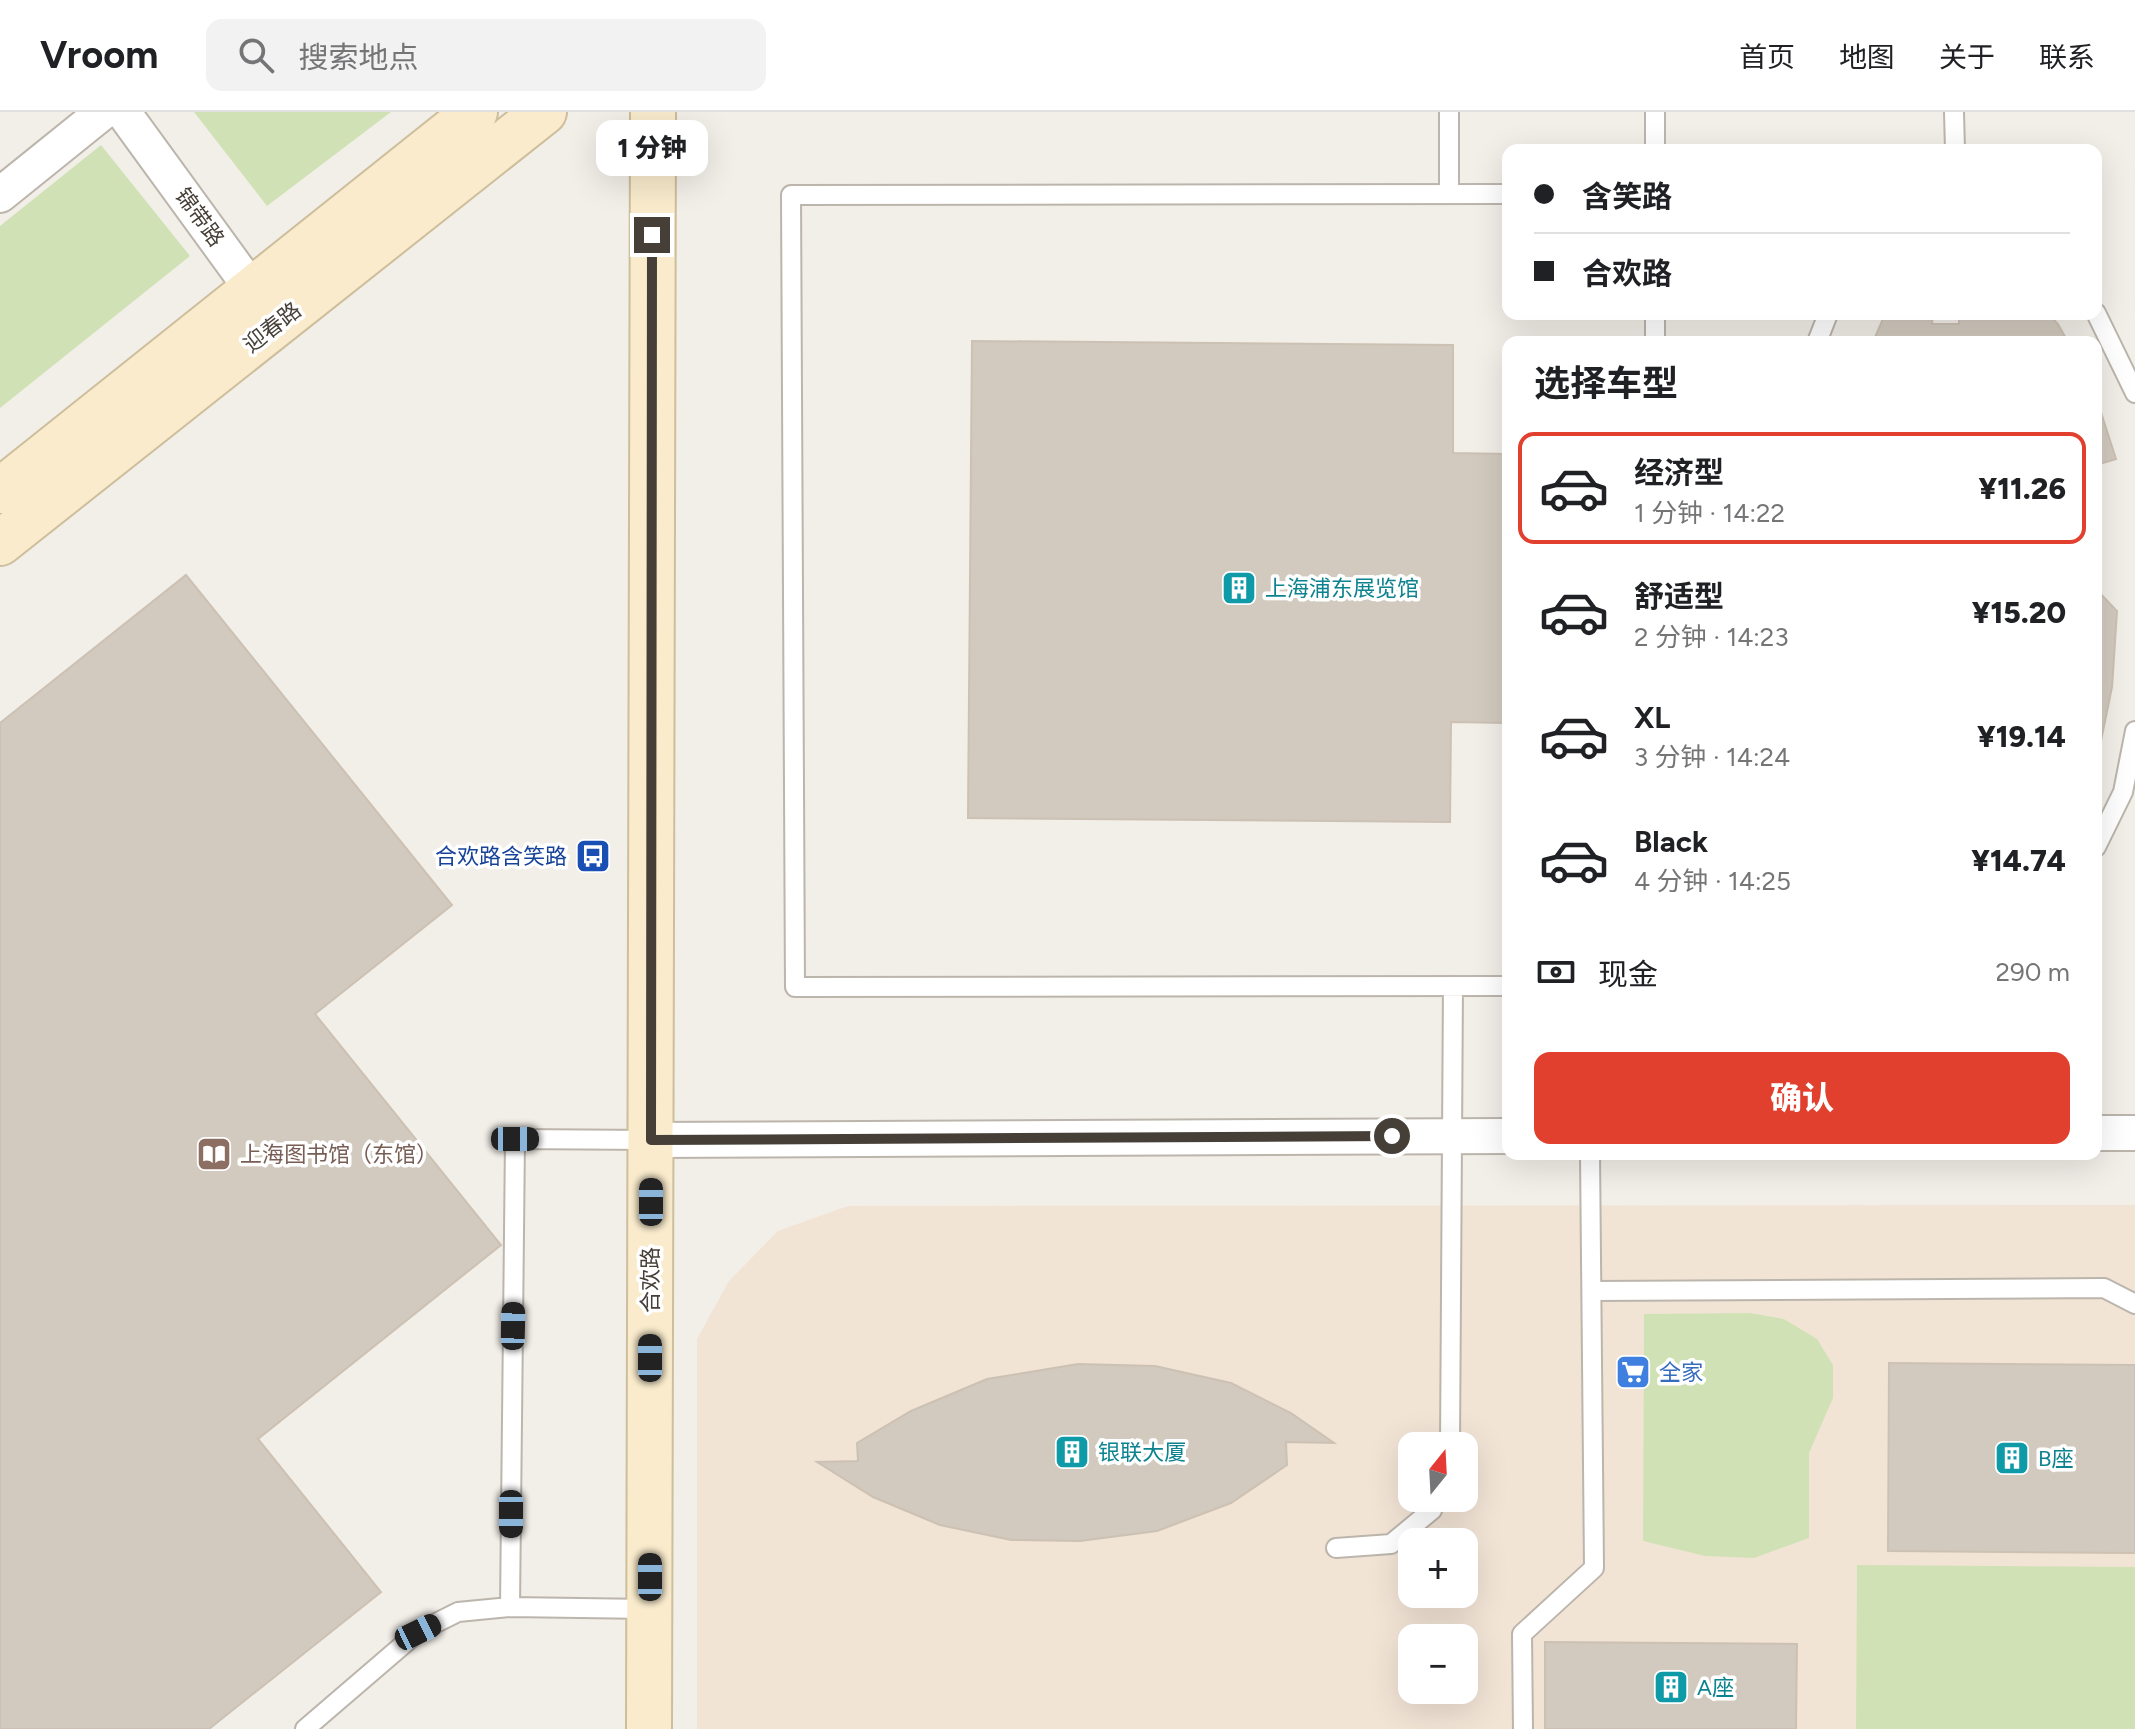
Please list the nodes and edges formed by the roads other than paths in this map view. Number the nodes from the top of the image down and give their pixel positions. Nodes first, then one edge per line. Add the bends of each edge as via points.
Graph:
1 (103, 112) edge
2 (123, 112) edge
3 (475, 112) edge
4 (544, 112) edge
5 (653, 112) edge
6 (1449, 112) edge
7 (1655, 112) edge
8 (1954, 112) edge
9 (1655, 144) edge
10 (1955, 144) edge
11 (1449, 194) junction
12 (1502, 194) edge
13 (0, 195) edge
14 (265, 306) junction
15 (2099, 320) edge
16 (2135, 393) edge
17 (0, 491) edge
18 (0, 543) edge
19 (2135, 731) edge
20 (2102, 835) edge
21 (1453, 986) junction
22 (1502, 986) edge
23 (2102, 1133) edge
24 (2135, 1133) edge
25 (1453, 1136) junction
26 (1502, 1136) edge
27 (651, 1140) junction
28 (1590, 1160) edge
29 (1592, 1291) junction
30 (2135, 1304) edge
31 (1450, 1432) edge
32 (1430, 1512) edge
33 (1336, 1548) dead end
34 (510, 1607) junction
35 (649, 1609) junction
36 (305, 1729) edge
37 (649, 1729) edge
38 (1523, 1729) edge

1 - 13 street
2 - 14 street, 锦带路
3 - 14 street, 迎春路
4 - 14 street, 迎春路
5 - 27 street, 合欢路
6 - 11 lane
7 - 9 lane
8 - 10 lane
11 - 12 lane
11 - 21 lane via 791,195 794,971 795,987
14 - 17 street, 迎春路
14 - 18 street, 迎春路
15 - 16 lane
19 - 20 lane via 2123,792
21 - 22 lane
21 - 25 lane
23 - 24 street
25 - 26 street
25 - 27 street
25 - 31 lane
27 - 34 lane via 515,1139
27 - 35 street, 合欢路
28 - 29 lane
29 - 30 lane via 2104,1288
29 - 38 lane via 1594,1568 1522,1634
32 - 33 lane via 1391,1544
34 - 35 lane
34 - 36 lane via 458,1612 418,1632
35 - 37 street, 合欢路

